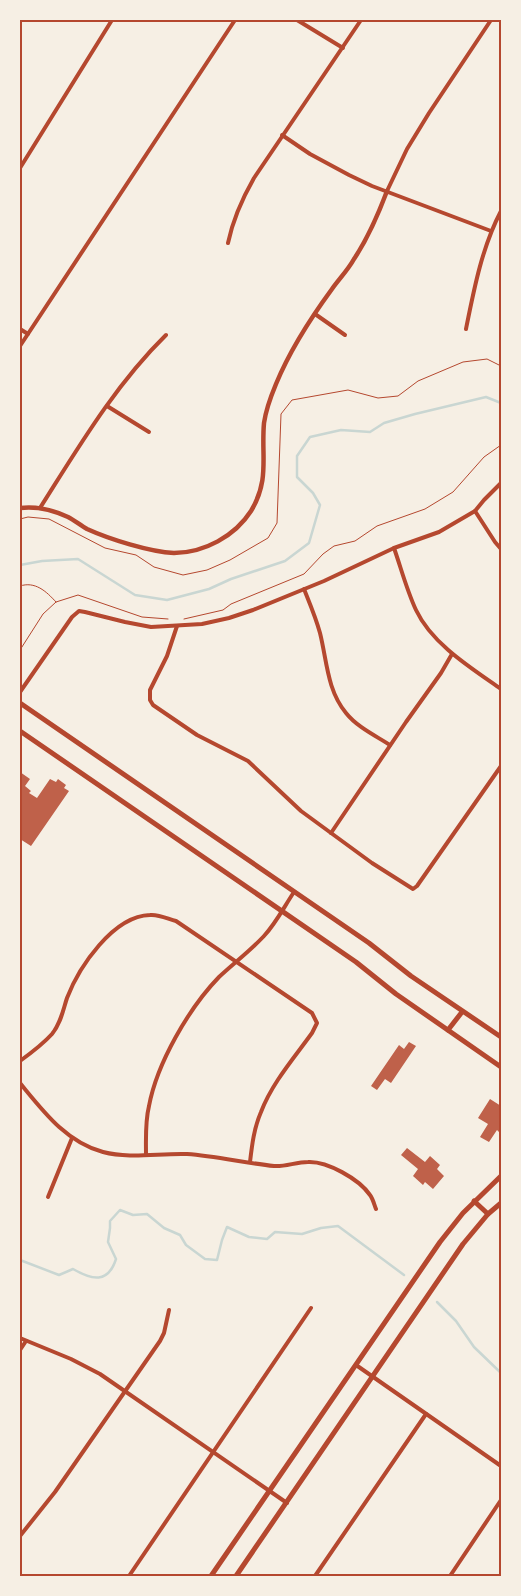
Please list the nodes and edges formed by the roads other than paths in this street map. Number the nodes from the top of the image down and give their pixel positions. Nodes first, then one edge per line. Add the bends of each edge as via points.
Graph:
1 (112, 20) edge
2 (235, 20) edge
3 (297, 20) edge
4 (361, 20) edge
5 (491, 20) edge
6 (343, 48) junction
7 (282, 135) junction
8 (20, 168) edge
9 (387, 192) junction
10 (501, 211) edge
11 (491, 231) junction
12 (228, 243) dead end
13 (315, 314) junction
14 (20, 329) edge
15 (466, 329) dead end
16 (28, 334) junction
17 (166, 335) dead end
18 (346, 335) dead end
19 (20, 346) edge
20 (107, 406) junction
21 (149, 432) dead end
22 (501, 483) edge
23 (20, 508) edge
24 (40, 508) junction
25 (475, 512) junction
26 (394, 548) junction
27 (501, 548) edge
28 (304, 589) junction
29 (177, 626) junction
30 (452, 654) junction
31 (501, 689) edge
32 (20, 692) edge
33 (20, 703) edge
34 (20, 730) edge
35 (390, 745) junction
36 (501, 766) edge
37 (331, 833) junction
38 (294, 892) junction
39 (281, 911) junction
40 (237, 962) junction
41 (462, 1012) junction
42 (448, 1030) junction
43 (501, 1037) edge
44 (20, 1061) edge
45 (501, 1067) edge
46 (20, 1083) edge
47 (72, 1138) junction
48 (146, 1155) junction
49 (250, 1162) junction
50 (501, 1176) edge
51 (48, 1197) dead end
52 (474, 1201) junction
53 (501, 1202) edge
54 (376, 1209) dead end
55 (488, 1214) junction
56 (311, 1308) dead end
57 (169, 1310) dead end
58 (20, 1338) edge
59 (26, 1341) junction
60 (20, 1350) edge
61 (356, 1365) junction
62 (372, 1377) junction
63 (126, 1392) junction
64 (426, 1414) junction
65 (214, 1452) junction
66 (501, 1466) edge
67 (270, 1491) junction
68 (501, 1500) edge
69 (287, 1503) junction
70 (20, 1536) edge
71 (129, 1576) edge
72 (211, 1576) edge
73 (236, 1576) edge
74 (315, 1576) edge
75 (450, 1576) edge

1 - 8 street
2 - 16 street
3 - 6 street
4 - 6 street
5 - 9 street via 429,113
6 - 7 street
7 - 9 street via 348,175
7 - 12 street via 241,201
9 - 11 street
9 - 13 street via 354,261
10 - 11 street
11 - 15 street
13 - 18 street
13 - 24 street via 289,357 267,409 263,481 256,501 243,521 228,535 188,552 152,550 105,536
14 - 16 street
16 - 19 street
17 - 20 street
20 - 21 street
20 - 24 street
22 - 25 street
23 - 24 street
25 - 26 street via 439,532
25 - 27 street
26 - 28 street
26 - 30 street via 422,622
28 - 29 street via 229,618
28 - 35 street via 316,620 329,681 337,700 356,722
29 - 32 street via 151,627 79,611
29 - 37 street via 150,690 153,705 197,735 248,761 301,811
30 - 31 street
30 - 35 street
33 - 38 main road
34 - 39 main road
35 - 37 street
36 - 37 street via 413,888
38 - 39 street
38 - 41 main road
39 - 40 street via 265,935
39 - 42 main road
40 - 44 street via 176,921 152,915 136,917 96,948 77,976 53,1033
40 - 48 street via 203,996 175,1038 149,1105
40 - 49 street via 312,1013 317,1022 268,1096 254,1133
41 - 42 main road
41 - 43 main road
42 - 45 main road
46 - 47 street via 51,1120
47 - 48 street via 102,1152
47 - 51 street
48 - 49 street via 185,1154
49 - 54 street via 275,1166 317,1162 330,1166 369,1193
50 - 52 main road
52 - 55 main road
52 - 61 main road via 440,1242
53 - 55 main road
55 - 62 main road via 463,1244
56 - 65 street
57 - 63 street via 160,1341
58 - 59 street
59 - 60 street
59 - 63 street via 88,1367
61 - 62 street
61 - 67 main road
62 - 64 street
62 - 69 main road
63 - 65 street
63 - 70 street
64 - 66 street
64 - 74 street
65 - 67 street
65 - 71 street
67 - 69 street
67 - 72 main road
68 - 75 street
69 - 73 main road

